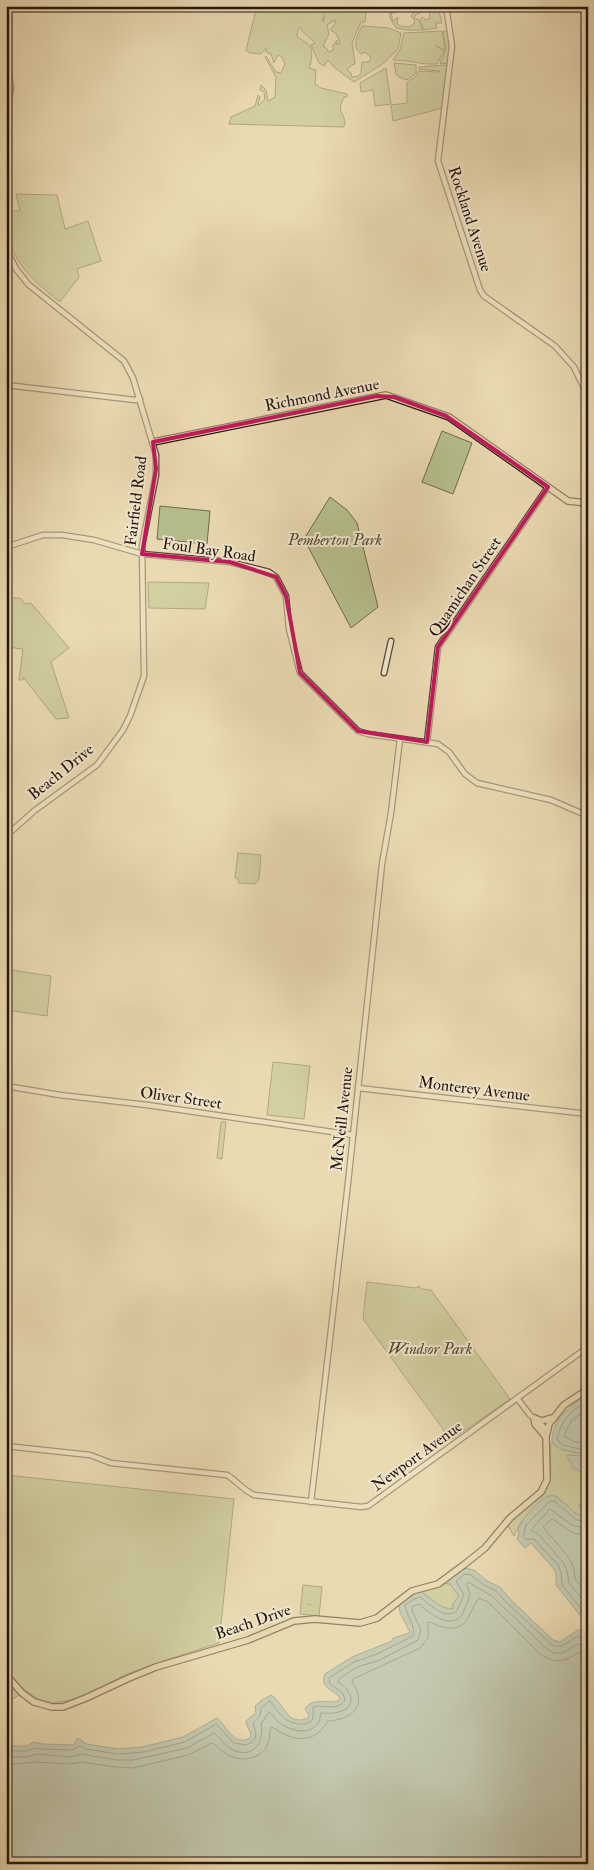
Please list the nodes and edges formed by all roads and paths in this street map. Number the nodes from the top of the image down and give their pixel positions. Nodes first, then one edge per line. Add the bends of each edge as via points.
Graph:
1 (446, 6) edge
2 (6, 56) edge
3 (6, 118) edge
4 (6, 248) edge
5 (6, 385) edge
6 (588, 391) edge
7 (140, 399) junction
8 (153, 442) junction
9 (548, 487) junction
10 (588, 503) edge
11 (6, 547) edge
12 (142, 554) junction
13 (391, 641) dead end
14 (384, 673) dead end
15 (127, 723) joint
16 (400, 739) junction
17 (427, 742) junction
18 (588, 816) edge
19 (6, 836) edge
20 (6, 1086) edge
21 (358, 1088) junction
22 (588, 1114) edge
23 (353, 1135) junction
24 (588, 1347) edge
25 (588, 1389) edge
26 (517, 1398) junction
27 (534, 1418) junction
28 (551, 1418) junction
29 (546, 1433) junction
30 (6, 1446) edge
31 (311, 1502) junction
32 (6, 1675) edge

1 - 6 street, Rockland Avenue via 452,46 438,161 480,290 555,346 574,367
2 - 3 street via 11,87
4 - 7 street, Fairfield Road via 16,269 29,285 124,361 131,371
5 - 7 street
7 - 8 street, Fairfield Road
8 - 9 main road, Richmond Avenue via 386,395 449,417
8 - 12 street, Fairfield Road via 156,469
9 - 10 main road, Richmond Avenue via 568,501
9 - 17 street, Quamichan Street via 440,642
11 - 12 street, Foul Bay Road via 43,535 62,535 94,540
12 - 15 street, Fairfield Road via 144,674
12 - 16 street, Foul Bay Road via 230,562 258,568 276,577 286,596 289,630 300,673 358,730
13 - 14 street
15 - 19 street, Beach Drive via 97,765
16 - 17 street, Foul Bay Road
16 - 21 street, McNeill Avenue via 382,864
17 - 18 street, Foul Bay Road via 444,748 477,784 551,800
20 - 23 street, Oliver Street
21 - 22 street, Monterey Avenue
21 - 23 street, McNeill Avenue
23 - 31 street, McNeill Avenue
24 - 26 street, Newport Avenue
25 - 28 main road, Beach Drive via 568,1401
26 - 27 street
26 - 31 street, Newport Avenue via 373,1503 361,1507
27 - 28 main road via 542,1421
27 - 29 main road via 535,1424
28 - 29 main road, Beach Drive
29 - 32 main road, Beach Drive via 546,1480 541,1492 465,1564 438,1584 412,1591 378,1618 360,1623 315,1619 294,1621 248,1640 156,1667 63,1707 34,1702
30 - 31 street, Newport Avenue via 90,1455 111,1463 227,1475 254,1496

